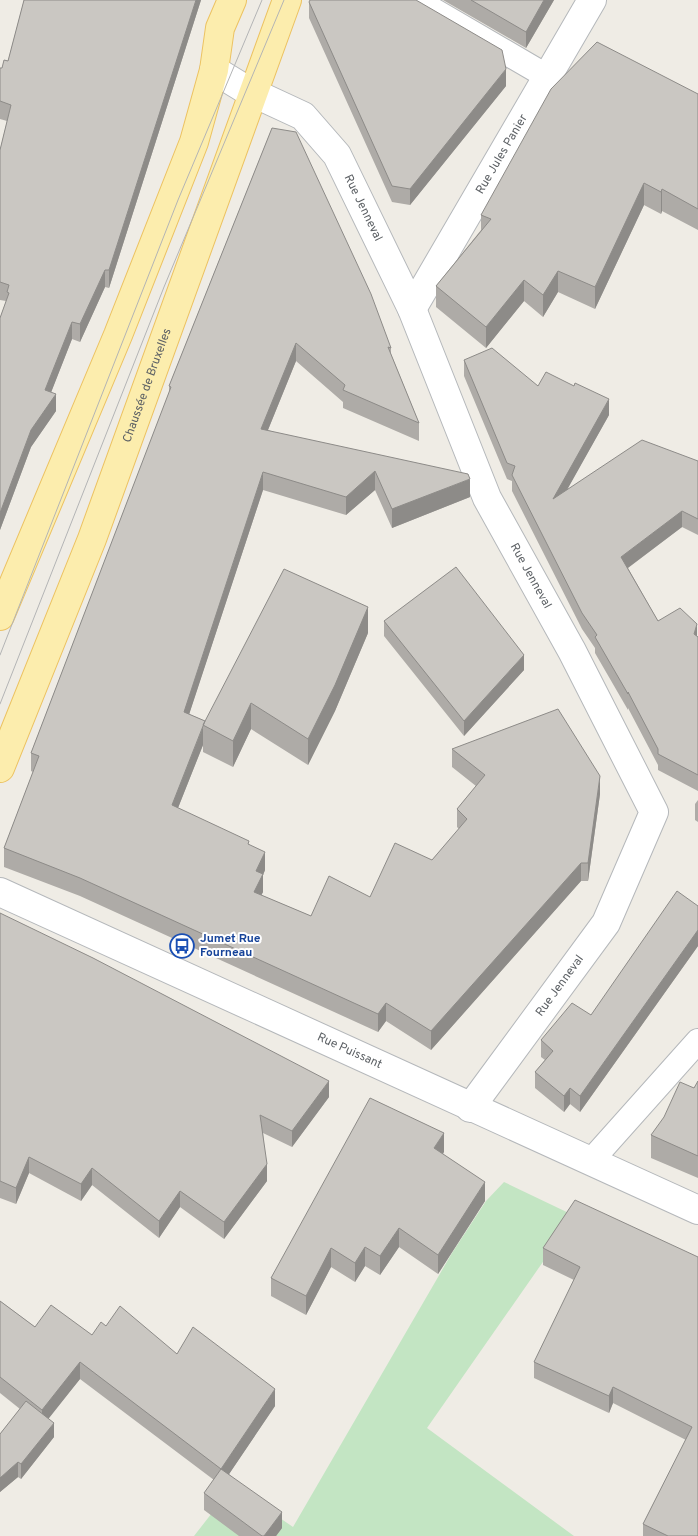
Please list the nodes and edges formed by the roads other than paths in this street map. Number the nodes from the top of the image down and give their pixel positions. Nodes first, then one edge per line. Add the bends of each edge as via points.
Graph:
1 (232, 0) edge
2 (287, 0) edge
3 (416, 0) edge
4 (592, 0) edge
5 (214, 70) junction
6 (548, 77) junction
7 (253, 93) junction
8 (412, 309) junction
9 (0, 616) edge
10 (0, 768) edge
11 (0, 892) edge
12 (698, 1041) edge
13 (470, 1108) junction
14 (590, 1162) junction
15 (698, 1210) edge

1 - 5 main road via 220,28
2 - 7 main road, Chaussée de Bruxelles
3 - 6 lane
4 - 6 street, Rue Jules Panier
5 - 7 street, Rue Jenneval
5 - 9 main road via 194,142 173,198
6 - 8 street, Rue Jules Panier
7 - 8 street, Rue Jenneval via 303,116 337,154
7 - 10 main road, Chaussée de Bruxelles via 92,539
8 - 13 street, Rue Jenneval via 486,498 572,651 654,812 606,923
11 - 13 street, Rue Puissant
12 - 14 lane
13 - 14 street, Rue Puissant
14 - 15 street, Rue Puissant

